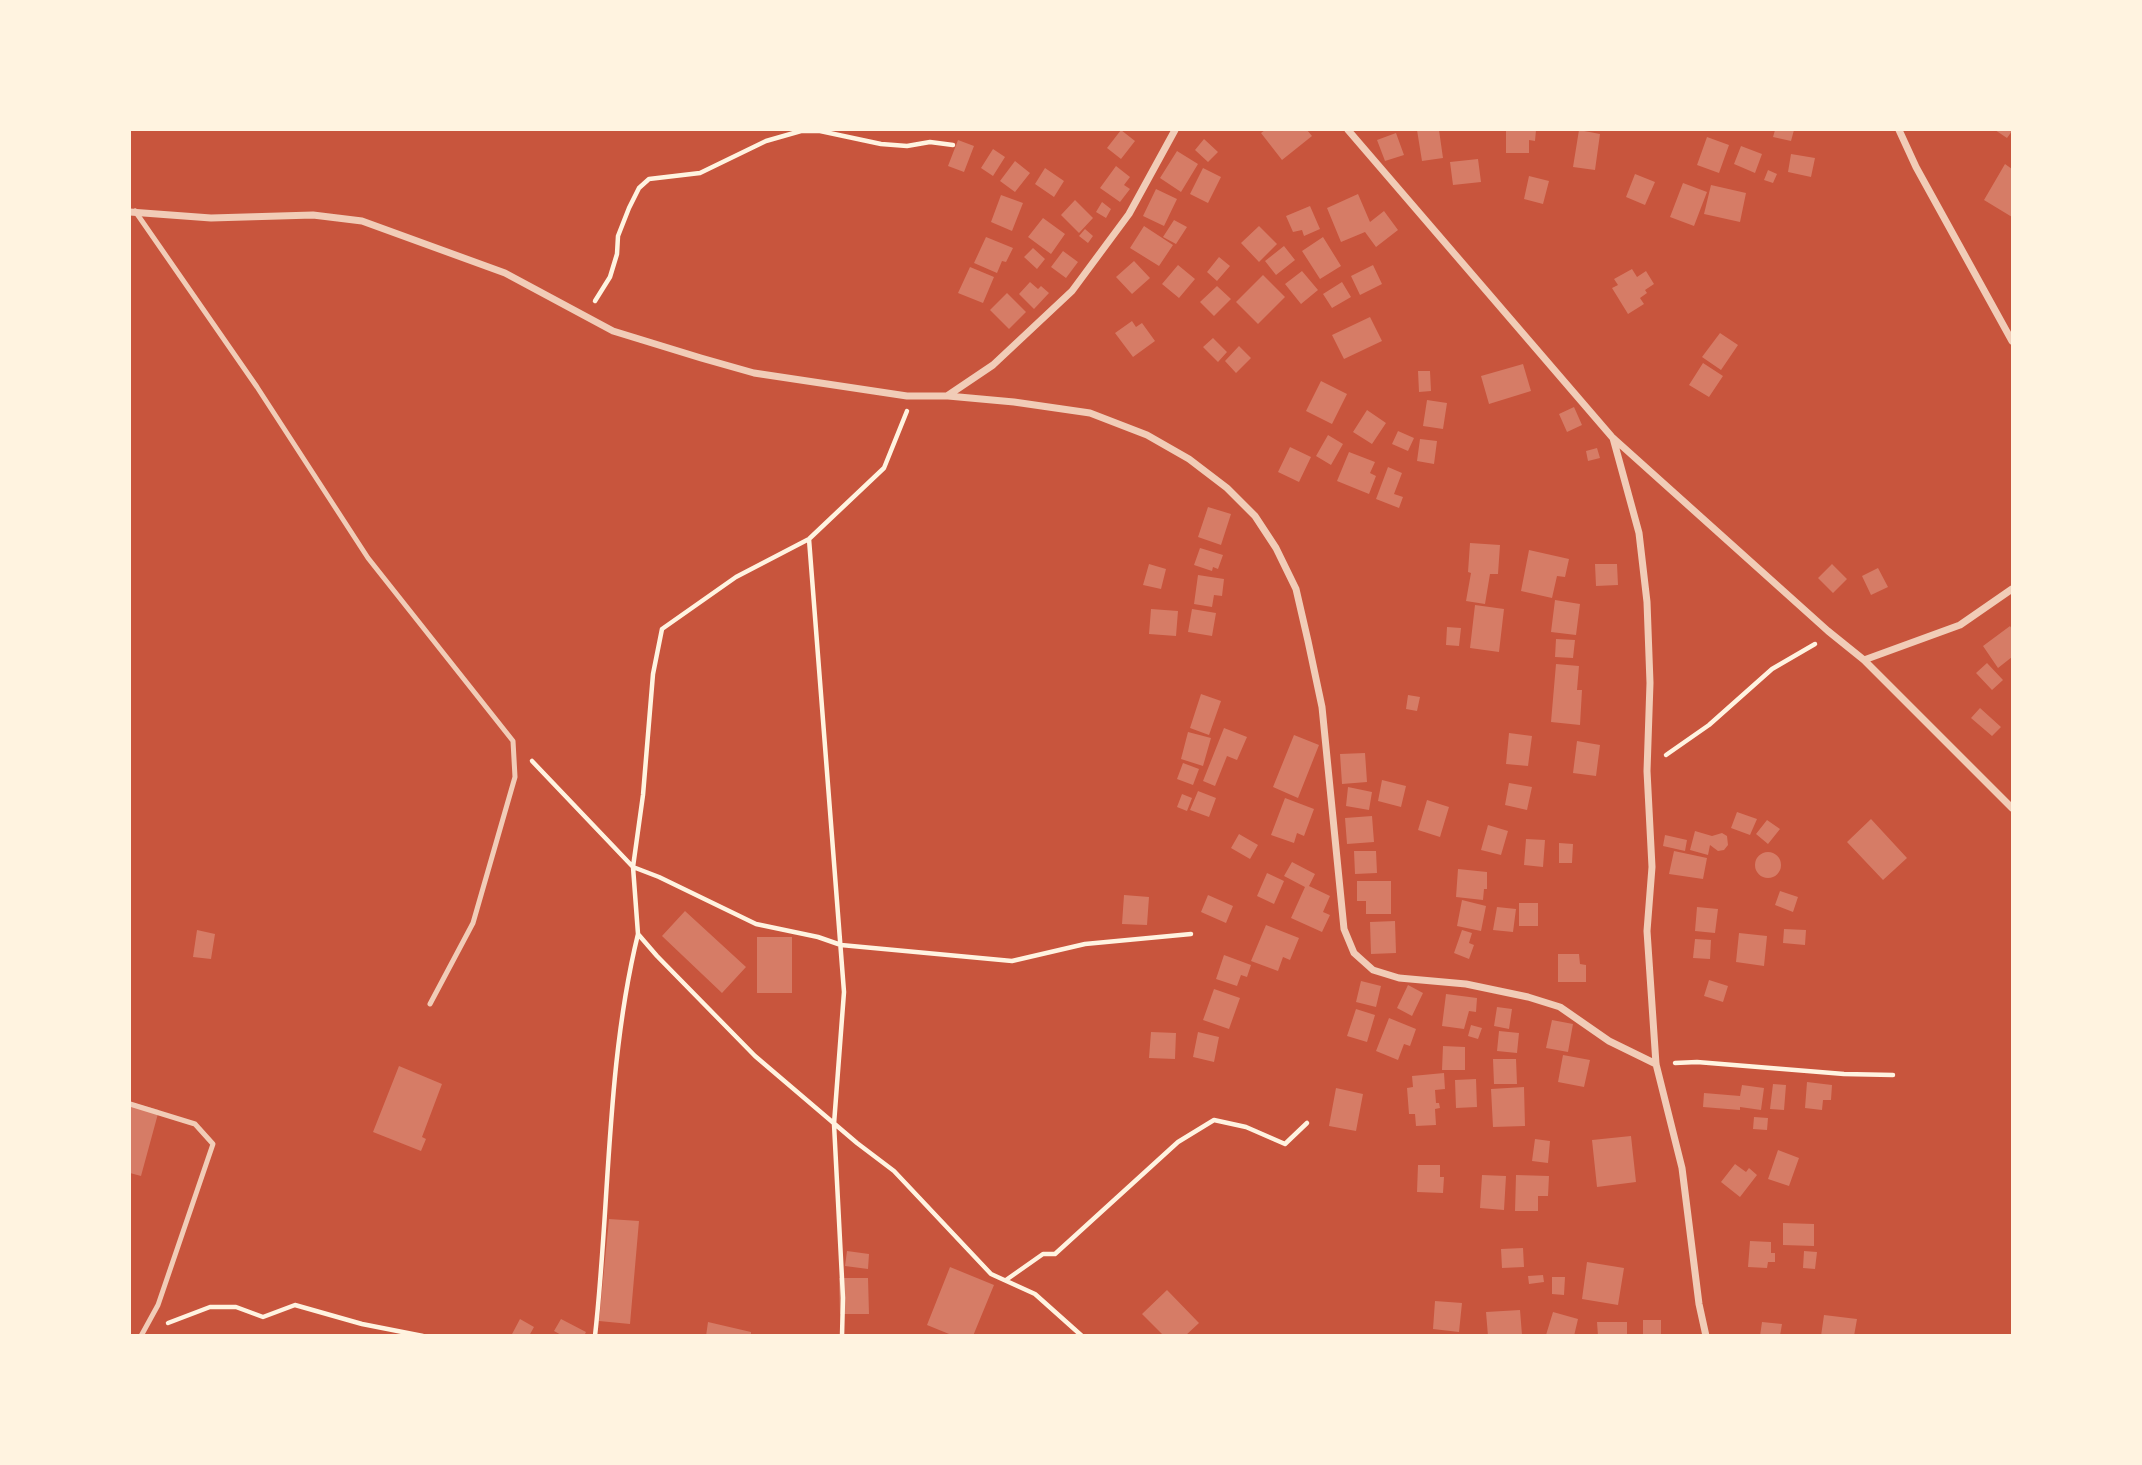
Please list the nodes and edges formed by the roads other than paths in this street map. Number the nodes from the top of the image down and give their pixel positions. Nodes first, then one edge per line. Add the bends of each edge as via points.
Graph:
1 (1175, 130) edge
2 (1348, 130) edge
3 (1899, 130) edge
4 (130, 203) edge
5 (132, 211) edge
6 (2012, 341) edge
7 (947, 396) junction
8 (1612, 437) junction
9 (2012, 589) edge
10 (1864, 660) junction
11 (2012, 808) edge
12 (430, 1004) dead end
13 (1656, 1064) junction
14 (130, 1104) edge
15 (141, 1335) edge
16 (1706, 1335) edge

1 - 7 street via 1129,214 1072,291 993,365
2 - 8 street
3 - 6 street
4 - 5 street
5 - 7 street via 211,218 313,215 362,221 505,274 613,331 754,373 913,396
5 - 12 lane via 257,387 368,558 513,741 515,777 472,923
7 - 13 street via 1102,417 1189,459 1255,516 1276,548 1299,602 1322,707 1345,929 1354,953 1373,970 1399,978 1466,984 1560,1007 1609,1041
8 - 10 street
8 - 13 street via 1639,533 1647,602 1652,867 1647,931
9 - 10 street via 1960,625
10 - 11 street
13 - 16 street via 1682,1168
14 - 15 lane via 195,1124 212,1144 158,1305

